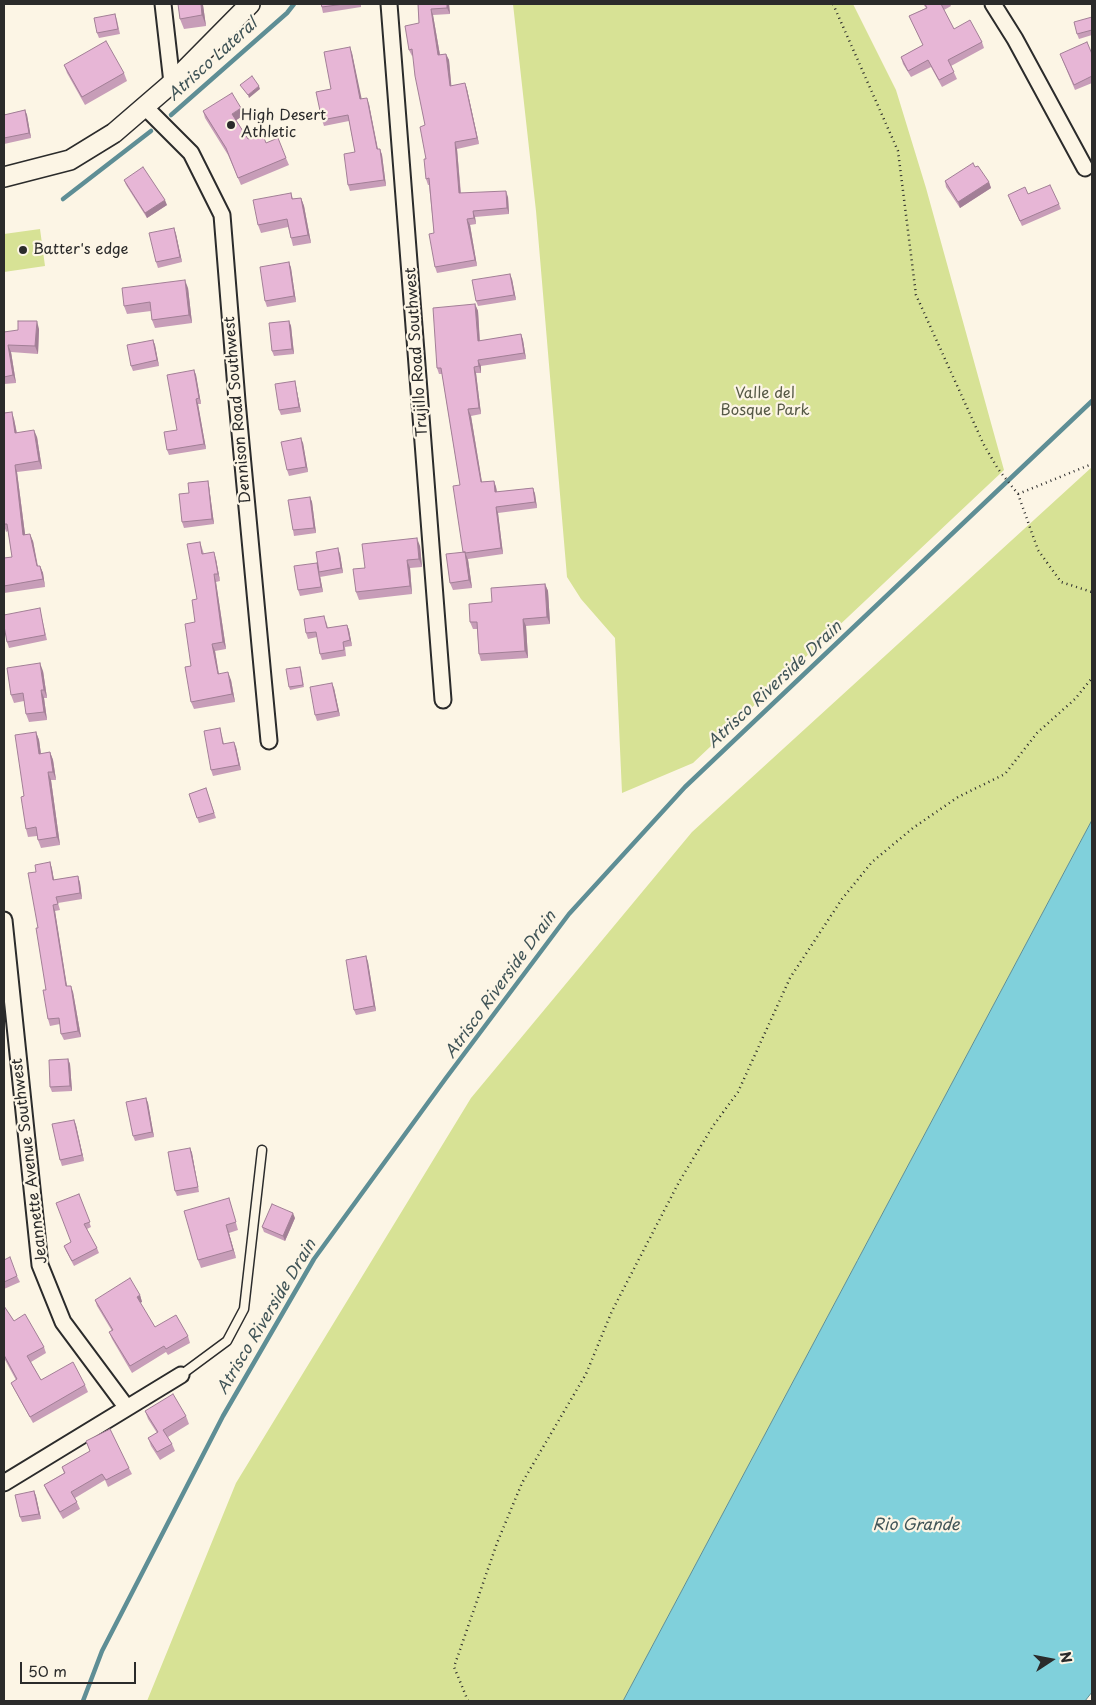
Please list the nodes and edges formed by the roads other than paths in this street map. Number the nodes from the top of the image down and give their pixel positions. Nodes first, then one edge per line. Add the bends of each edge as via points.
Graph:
1 (162, 4) edge
2 (250, 4) edge
3 (389, 4) edge
4 (993, 4) edge
5 (172, 83) junction
6 (144, 106) junction
7 (1085, 168) dead end
8 (4, 177) edge
9 (443, 700) dead end
10 (269, 741) dead end
11 (4, 920) edge
12 (262, 1150) dead end
13 (181, 1375) joint
14 (127, 1408) junction
15 (4, 1484) edge

1 - 5 street
2 - 5 street
3 - 9 street, Trujillo Road Southwest
4 - 7 street
5 - 6 street
6 - 8 street via 114,133 70,160
6 - 10 street, Dennison Road Southwest via 191,153 222,215
11 - 14 street, Jeannette Avenue Southwest via 40,1266 63,1322
12 - 13 lane via 244,1309 227,1340
13 - 14 street
14 - 15 street

